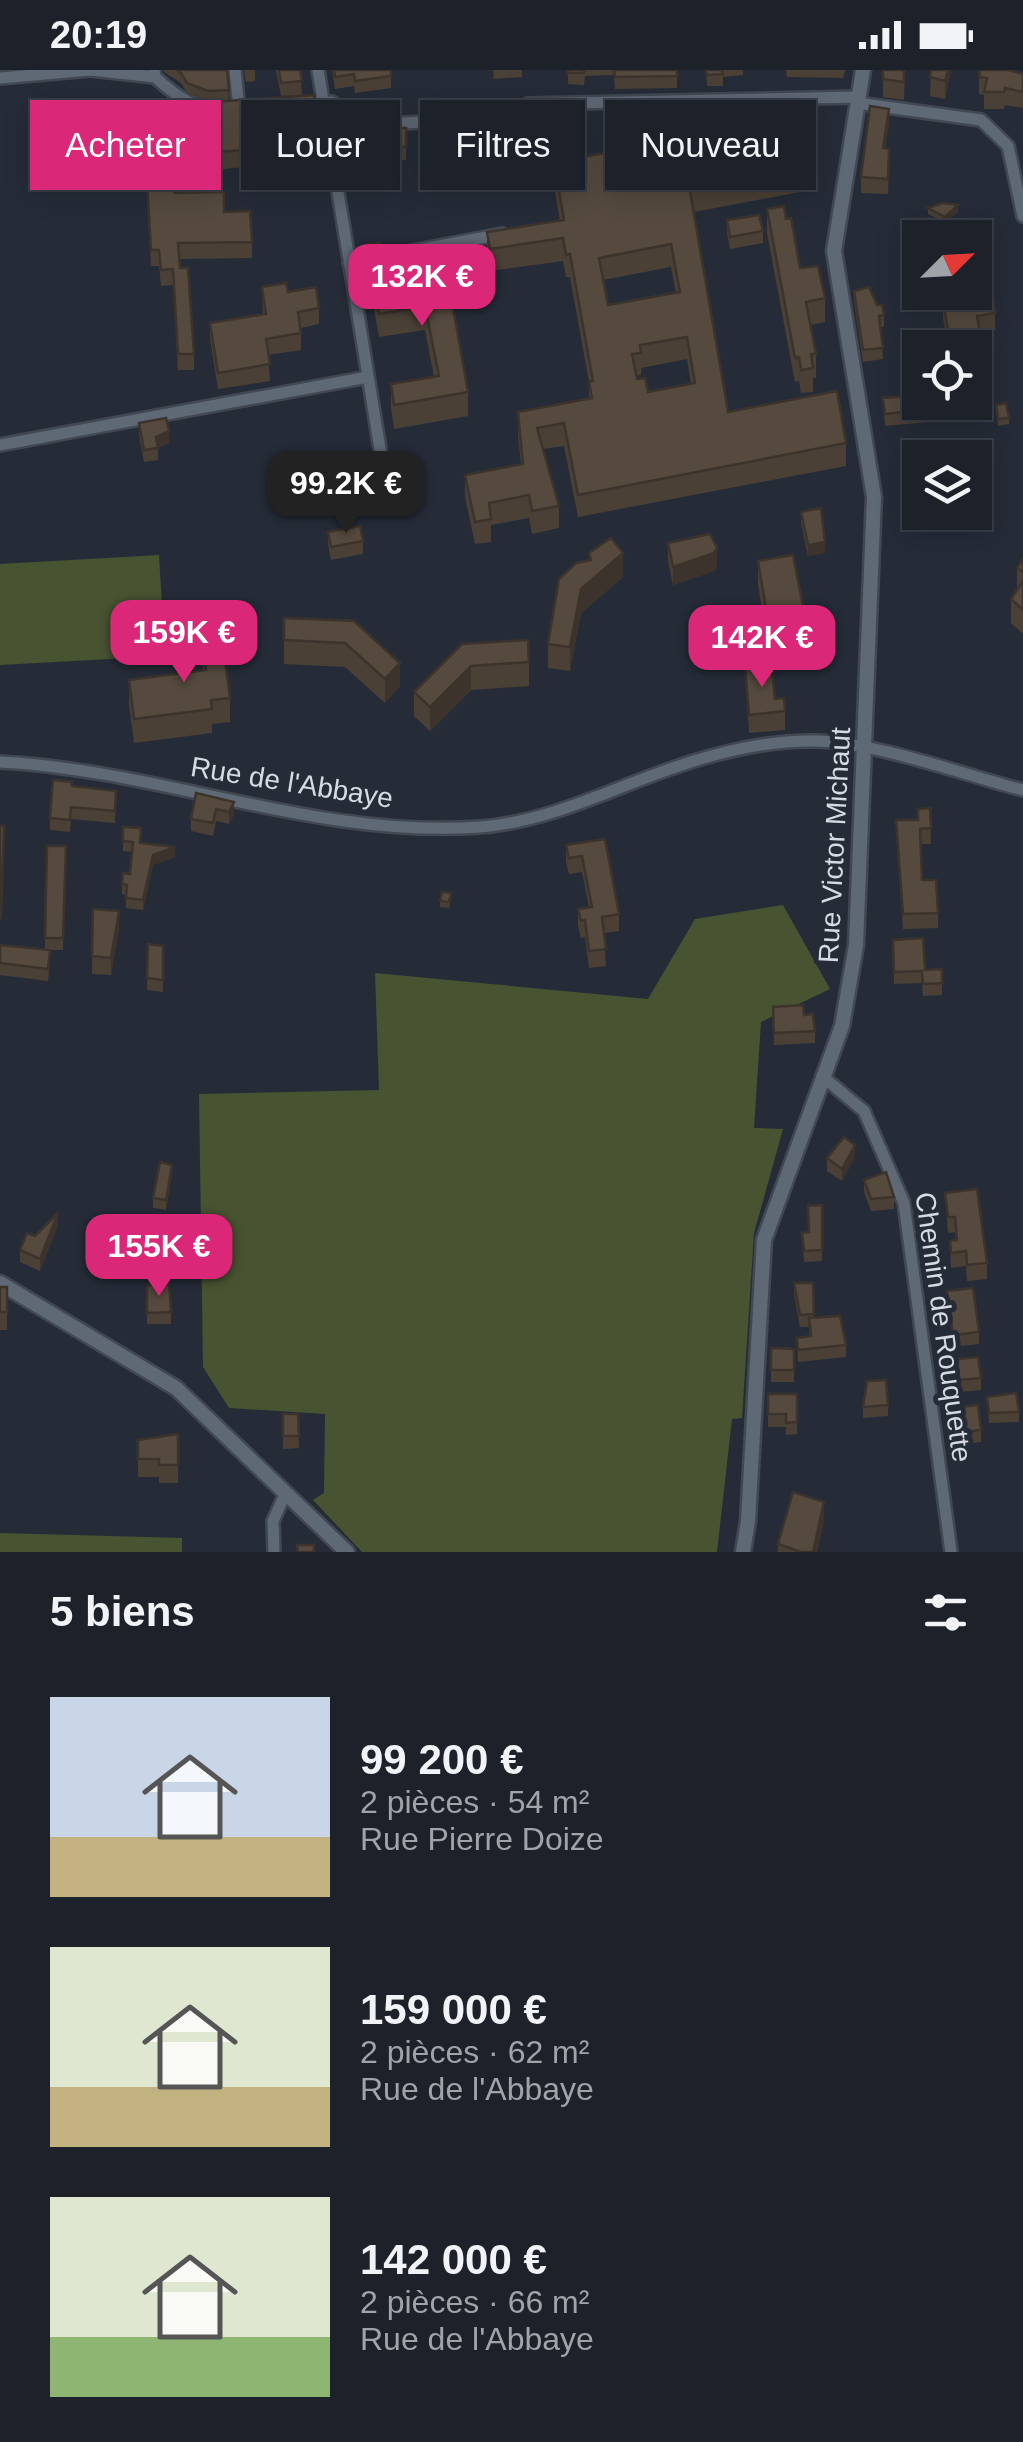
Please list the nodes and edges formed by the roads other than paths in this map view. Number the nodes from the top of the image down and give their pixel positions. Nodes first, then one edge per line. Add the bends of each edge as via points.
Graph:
1 (90, 70) edge
2 (235, 70) edge
3 (318, 70) edge
4 (863, 70) edge
5 (155, 74) edge
6 (0, 78) edge
7 (323, 100) edge
8 (858, 100) junction
9 (239, 108) joint
10 (400, 123) edge
11 (1021, 182) edge
12 (337, 190) edge
13 (1023, 216) edge
14 (517, 232) edge
15 (349, 263) junction
16 (368, 377) junction
17 (0, 445) edge
18 (381, 455) dead end
19 (864, 750) junction
20 (0, 762) edge
21 (1023, 790) edge
22 (822, 1076) junction
23 (0, 1283) edge
24 (286, 1492) junction
25 (274, 1552) edge
26 (347, 1552) edge
27 (743, 1552) edge
28 (951, 1552) edge

1 - 5 street
1 - 6 street
2 - 9 street
3 - 7 street
4 - 8 street, Rue Victor Michaut
5 - 9 street via 182,101 210,110
8 - 10 street via 528,104 497,118
8 - 11 street via 981,120 1008,146
8 - 19 street, Rue Victor Michaut via 834,251 874,497
11 - 13 street
12 - 15 street
14 - 15 street
15 - 16 street
16 - 17 street
16 - 18 street
19 - 20 street, Rue de l'Abbaye via 818,741 751,747 551,812 482,827 382,826
19 - 21 street, Rue de l'Abbaye
19 - 22 street, Rue Victor Michaut via 850,996
22 - 27 street, Rue Victor Michaut via 764,1240
22 - 28 street, Chemin de Rouquette via 864,1112 904,1202
23 - 24 street via 176,1388
24 - 25 street via 274,1521
24 - 26 street

